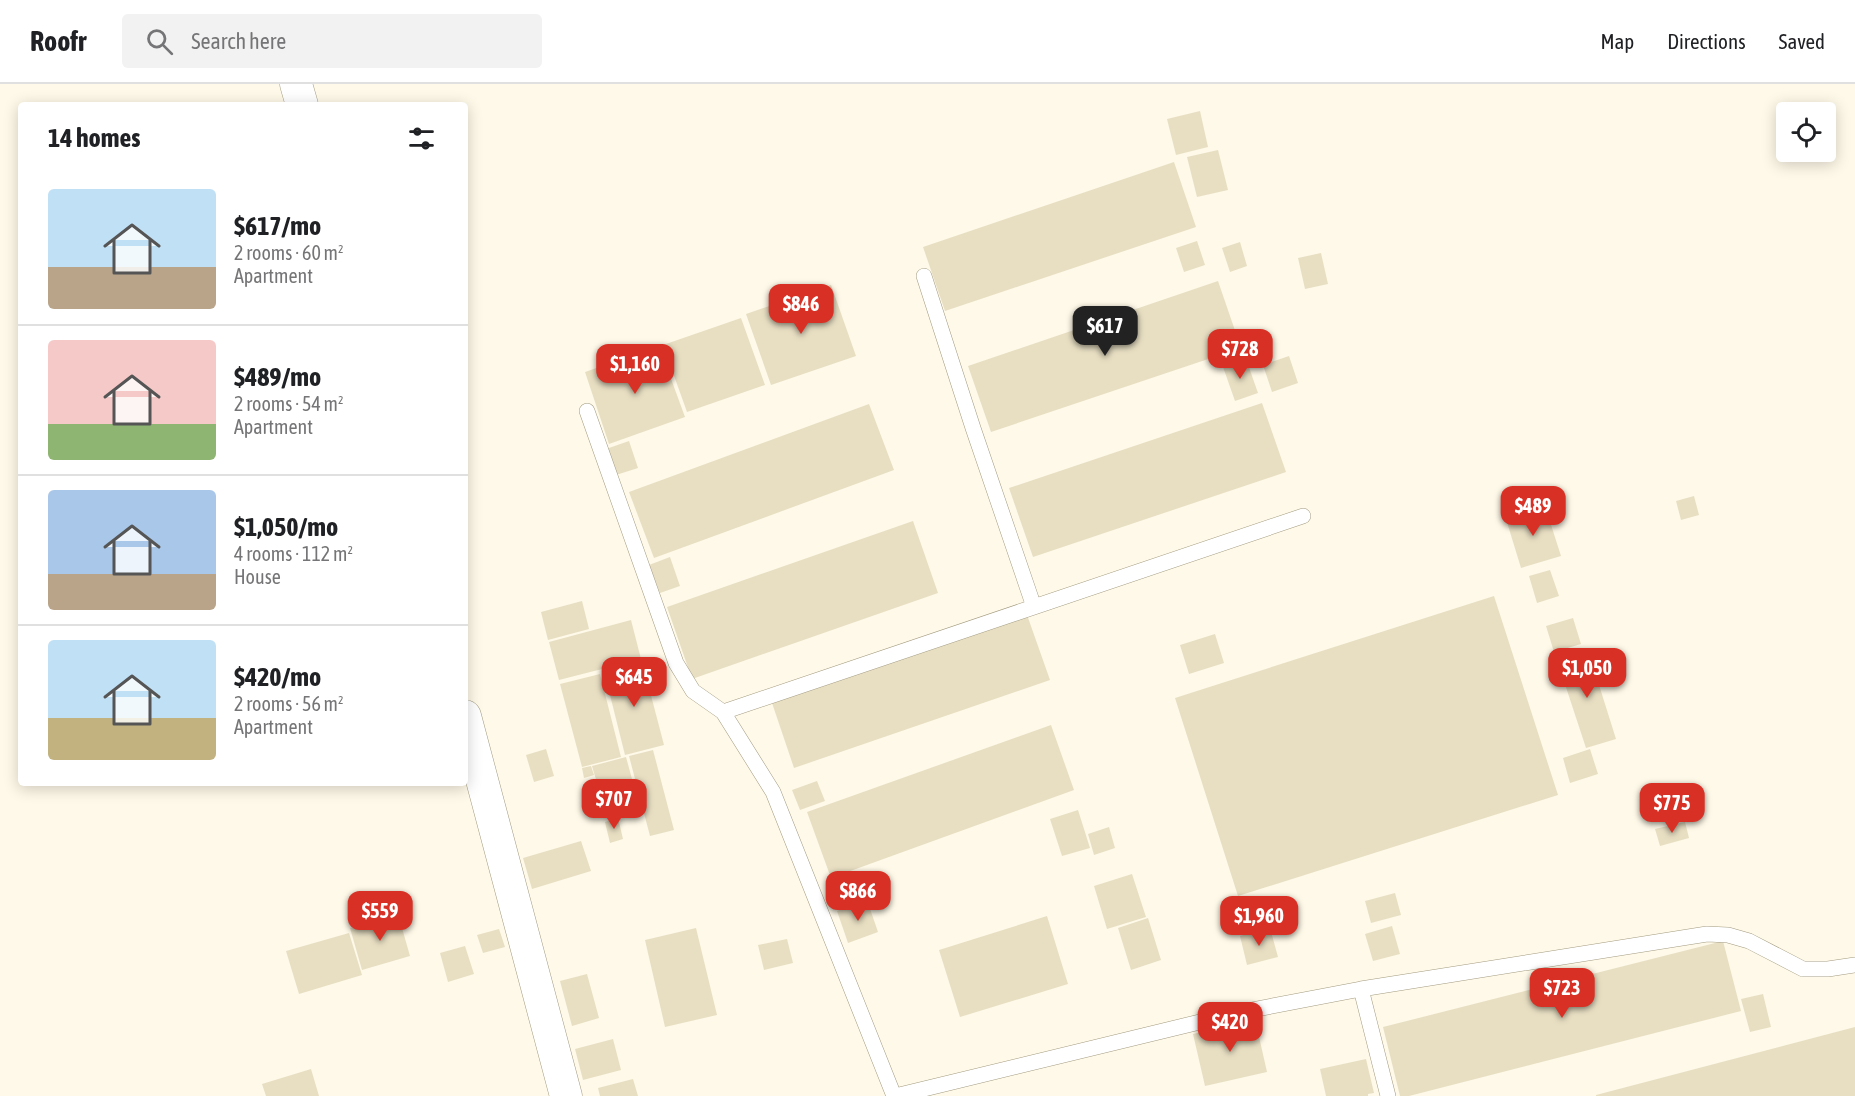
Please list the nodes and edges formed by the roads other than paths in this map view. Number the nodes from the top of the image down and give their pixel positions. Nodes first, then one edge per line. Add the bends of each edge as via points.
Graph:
1 (296, 84) edge
2 (301, 102) edge
3 (924, 276) dead end
4 (587, 411) dead end
5 (1303, 516) dead end
6 (1034, 607) junction
7 (723, 712) junction
8 (468, 727) edge
9 (1855, 965) edge
10 (1361, 989) junction
11 (566, 1096) edge
12 (894, 1096) edge
13 (1389, 1096) edge

1 - 2 street
3 - 6 lane
4 - 7 lane via 675,663 693,691
5 - 6 lane
6 - 7 lane
7 - 12 lane via 773,792
8 - 11 street
9 - 10 lane via 1803,969 1749,941 1707,934
10 - 12 lane via 1241,1012
10 - 13 lane

